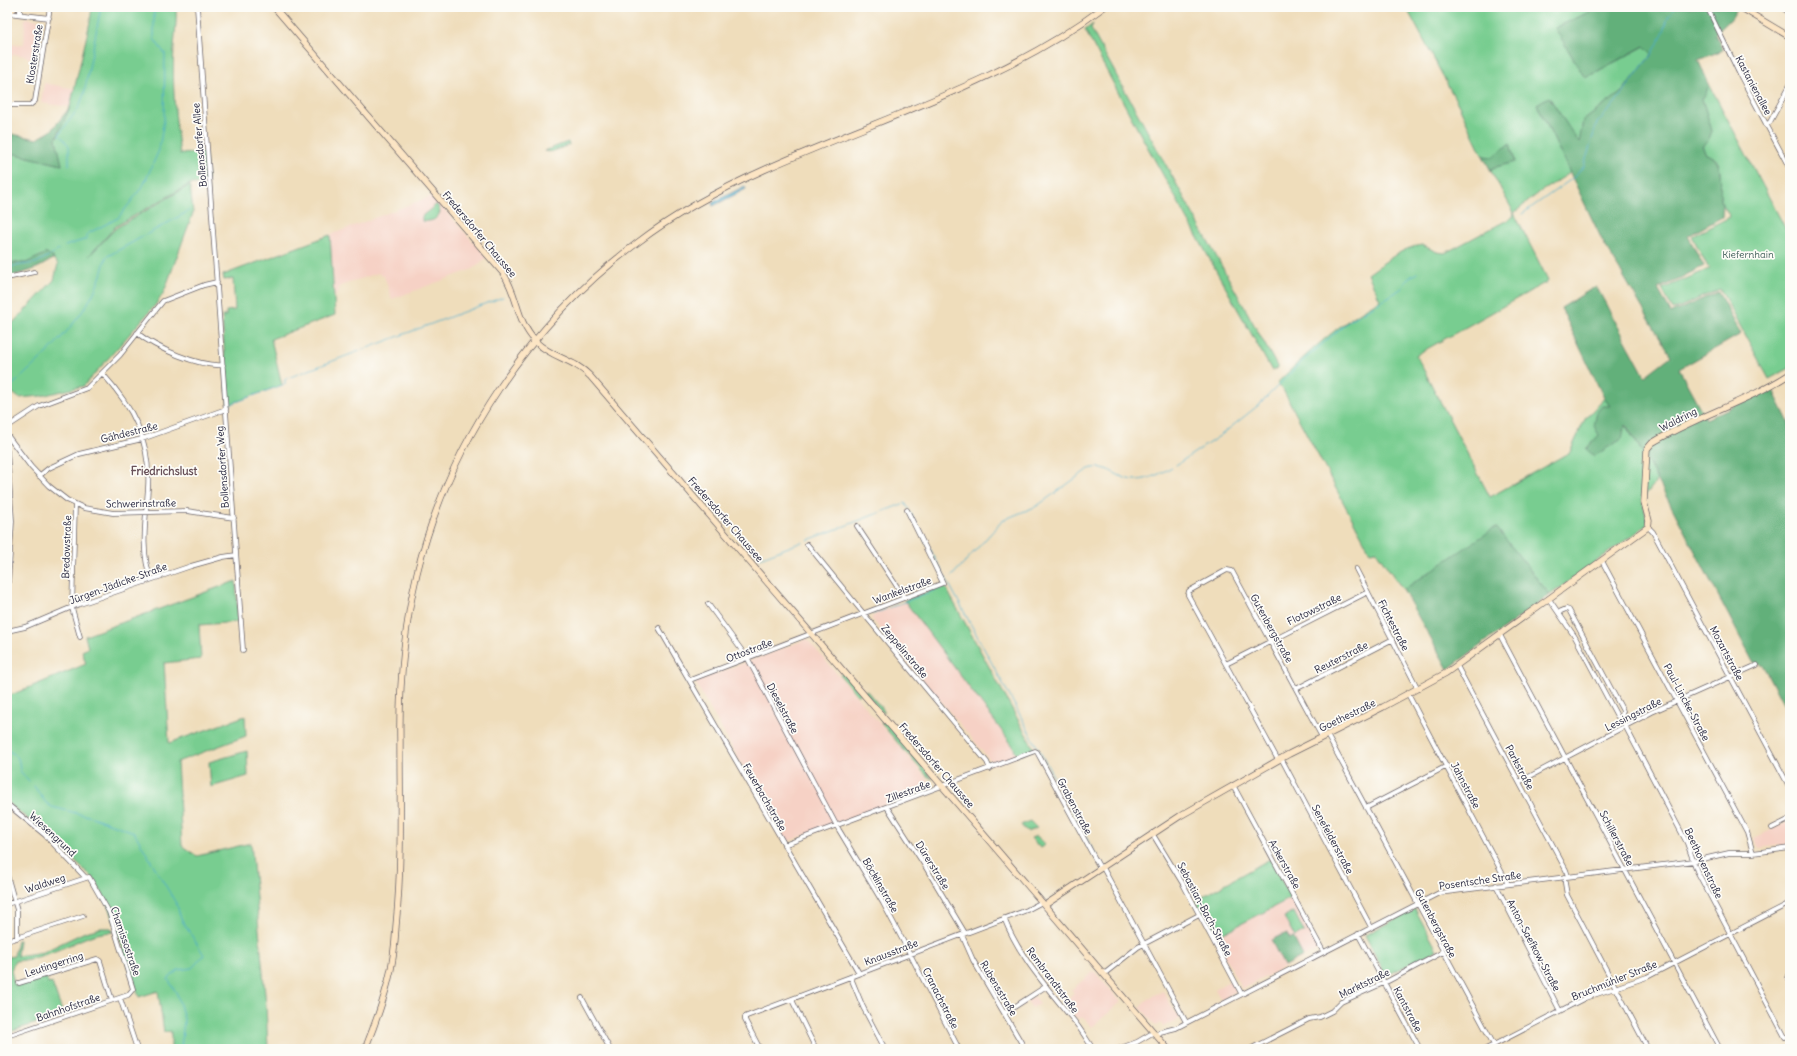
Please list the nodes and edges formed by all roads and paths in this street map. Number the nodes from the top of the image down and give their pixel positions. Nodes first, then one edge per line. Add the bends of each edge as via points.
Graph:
1 (16, 7) edge
2 (20, 7) edge
3 (50, 7) edge
4 (197, 7) edge
5 (274, 7) edge
6 (1104, 7) edge
7 (1707, 7) edge
8 (1740, 7) edge
9 (1780, 7) edge
10 (7, 13) edge
11 (1790, 13) edge
12 (20, 14) junction
13 (49, 18) junction
14 (1790, 37) edge
15 (1790, 85) edge
16 (7, 105) edge
17 (1766, 125) junction
18 (1790, 169) edge
19 (34, 272) dead end
20 (7, 278) edge
21 (217, 282) junction
22 (137, 333) junction
23 (534, 340) junction
24 (223, 365) junction
25 (102, 373) junction
26 (1789, 376) edge
27 (226, 409) junction
28 (7, 428) edge
29 (7, 435) edge
30 (142, 439) junction
31 (7, 451) edge
32 (39, 476) junction
33 (75, 504) junction
34 (907, 510) dead end
35 (146, 512) junction
36 (234, 518) junction
37 (857, 526) dead end
38 (1648, 527) junction
39 (807, 544) dead end
40 (236, 556) junction
41 (1602, 561) junction
42 (1356, 569) dead end
43 (151, 579) junction
44 (1187, 592) joint
45 (1368, 592) junction
46 (904, 597) junction
47 (7, 599) edge
48 (1549, 599) junction
49 (708, 604) dead end
50 (72, 608) junction
51 (1559, 612) junction
52 (863, 614) junction
53 (659, 628) dead end
54 (7, 631) edge
55 (812, 633) junction
56 (1500, 635) junction
57 (80, 637) dead end
58 (1393, 640) junction
59 (1270, 641) junction
60 (243, 650) dead end
61 (748, 659) junction
62 (1226, 664) junction
63 (1758, 665) dead end
64 (1457, 666) junction
65 (1730, 677) junction
66 (690, 680) junction
67 (1296, 689) junction
68 (1418, 689) junction
69 (1408, 694) junction
70 (1678, 701) junction
71 (1621, 718) junction
72 (1625, 726) junction
73 (1324, 736) junction
74 (1037, 752) joint
75 (1566, 757) junction
76 (1279, 759) junction
77 (1446, 766) junction
78 (990, 768) junction
79 (1519, 782) junction
80 (1233, 785) junction
81 (943, 787) junction
82 (1790, 788) edge
83 (7, 804) edge
84 (887, 807) junction
85 (1366, 808) junction
86 (1790, 819) edge
87 (837, 826) junction
88 (1772, 828) dead end
89 (1152, 833) junction
90 (784, 845) junction
91 (1790, 848) edge
92 (1753, 853) junction
93 (1694, 861) junction
94 (1101, 867) junction
95 (1624, 870) junction
96 (7, 875) edge
97 (1566, 877) junction
98 (87, 878) junction
99 (1508, 884) junction
100 (1496, 885) junction
101 (15, 902) junction
102 (1790, 902) edge
103 (1043, 903) junction
104 (1417, 903) junction
105 (7, 904) edge
106 (1199, 915) junction
107 (83, 916) dead end
108 (1004, 918) junction
109 (1371, 927) junction
110 (963, 934) junction
111 (1358, 934) junction
112 (1730, 934) junction
113 (17, 938) junction
114 (7, 941) edge
115 (1144, 944) junction
116 (1323, 952) junction
117 (1442, 952) junction
118 (910, 954) junction
119 (1674, 963) junction
120 (859, 973) junction
121 (1790, 973) edge
122 (1104, 974) junction
123 (851, 978) junction
124 (1788, 978) dead end
125 (1385, 982) junction
126 (19, 983) dead end
127 (1045, 987) junction
128 (1616, 988) junction
129 (132, 991) joint
130 (1241, 993) junction
131 (120, 998) junction
132 (582, 998) dead end
133 (112, 1000) junction
134 (792, 1000) junction
135 (1560, 1011) junction
136 (1005, 1013) junction
137 (1186, 1022) junction
138 (1155, 1034) junction
139 (7, 1036) edge
140 (1785, 1038) dead end
141 (1494, 1045) junction
142 (137, 1049) edge
143 (365, 1049) edge
144 (610, 1049) edge
145 (760, 1049) edge
146 (816, 1049) edge
147 (885, 1049) edge
148 (959, 1049) edge
149 (1025, 1049) edge
150 (1093, 1049) edge
151 (1118, 1049) edge
152 (1168, 1049) edge
153 (1250, 1049) edge
154 (1420, 1049) edge
155 (1486, 1049) edge
156 (1648, 1049) edge
157 (1720, 1049) edge

1 - 10 main road
2 - 12 street
3 - 13 street, Klosterstraße
4 - 21 street, Bollensdorfer Allee
5 - 23 main road, Fredersdorfer Chaussee via 503,273 512,289 522,323
6 - 23 main road via 1074,30 977,82 766,169 697,204 636,243 591,280
7 - 17 street, Kastanienallee
8 - 14 main road
9 - 11 street
10 - 12 street
12 - 13 street
13 - 16 street, Klosterstraße via 33,104
15 - 17 street
17 - 18 street, Kastanienallee
19 - 20 street
21 - 22 street via 163,301
21 - 24 street, Bollensdorfer Weg
22 - 24 street via 178,354 214,365
22 - 25 street
23 - 55 main road, Fredersdorfer Chaussee via 545,350 578,364 590,376
23 - 143 main road via 486,409 458,459 430,528 417,572 401,679 401,858 394,952 389,980
24 - 27 street, Bollensdorfer Weg
25 - 28 street via 84,389 43,404
25 - 30 street via 126,401
26 - 38 main road, Waldring via 1648,446 1644,502
27 - 30 street, Gähdestraße
27 - 36 street, Bollensdorfer Weg
29 - 32 street, Schwerinstraße
30 - 32 street, Gähdestraße via 79,454 56,464
30 - 35 street via 148,470
31 - 47 street via 12,521
32 - 33 street, Schwerinstraße via 55,491
33 - 35 street, Schwerinstraße via 104,512
33 - 50 street, Bredowstraße
34 - 46 street, Wankelstraße via 943,583
35 - 36 street, Schwerinstraße via 188,511
35 - 43 street via 146,548
36 - 40 street, Bollensdorfer Weg
37 - 46 street
38 - 41 main road, Goethestraße
38 - 65 street, Mozartstraße
39 - 52 street, Zeppelinstraße
40 - 43 street, Jürgen-Jädicke-Straße via 212,560
40 - 60 street, Bollensdorfer Weg
41 - 48 main road, Goethestraße
41 - 70 street, Paul-Lincke-Straße
42 - 45 street, Fichtestraße
43 - 50 street, Jürgen-Jädicke-Straße
44 - 59 street, Gutenbergstraße via 1229,570
44 - 62 street, Senefelderstraße
45 - 58 street, Fichtestraße
45 - 59 street, Flotowstraße
46 - 52 street, Wankelstraße
48 - 51 street, Beethovenstraße
48 - 56 main road, Goethestraße
49 - 61 street, Dieselstraße
50 - 54 street, Jürgen-Jädicke-Straße via 25,627
50 - 57 street, Bredowstraße
51 - 71 street, Beethovenstraße via 1617,716
51 - 71 street, Beethovenstraße via 1569,610 1623,711
52 - 55 street, Wankelstraße
52 - 78 street, Zeppelinstraße
53 - 66 street, Feuerbachstraße
55 - 61 street, Ottostraße
55 - 81 main road, Fredersdorfer Chaussee
56 - 64 main road, Goethestraße
56 - 75 street, Schillerstraße
58 - 67 street, Reuterstraße
58 - 68 street, Fichtestraße
59 - 62 street, Flotowstraße
59 - 67 street, Gutenbergstraße
61 - 66 street, Ottostraße
61 - 87 street, Dieselstraße
62 - 76 street, Senefelderstraße
63 - 65 street, Lessingstraße
64 - 68 main road, Goethestraße
64 - 79 street, Parkstraße
65 - 70 street, Lessingstraße
65 - 82 street, Mozartstraße
66 - 90 street, Feuerbachstraße
67 - 73 street, Gutenbergstraße
68 - 69 main road, Goethestraße
69 - 73 main road, Goethestraße
69 - 77 street, Jahnstraße
70 - 72 street, Lessingstraße
70 - 92 street, Paul-Lincke-Straße via 1747,832
71 - 72 street, Beethovenstraße
72 - 75 street, Lessingstraße
72 - 93 street, Beethovenstraße
73 - 76 main road, Goethestraße
73 - 85 street, Gutenbergstraße
74 - 78 street, Zillestraße
74 - 94 street, Grabenstraße
75 - 79 street, Lessingstraße
75 - 95 street, Schillerstraße
76 - 80 main road, Goethestraße
76 - 109 street, Senefelderstraße
77 - 85 street
77 - 99 street, Jahnstraße
78 - 81 street, Zillestraße
79 - 97 street, Parkstraße via 1566,870
80 - 89 main road, Goethestraße
80 - 116 street, Ackerstraße
81 - 84 street, Zillestraße
81 - 103 main road, Fredersdorfer Chaussee
83 - 98 street, Wiesengrund via 45,835
84 - 87 street, Zillestraße
84 - 110 street, Dürerstraße via 926,866
85 - 104 street, Gutenbergstraße
86 - 88 street
87 - 90 street, Zillestraße
87 - 118 street, Böcklinstraße
89 - 94 main road, Goethestraße
89 - 106 street, Sebastian-Bach-Straße
90 - 120 street, Feuerbachstraße
91 - 92 street, Posentsche Straße
92 - 93 street, Posentsche Straße via 1729,853
93 - 95 street, Posentsche Straße
93 - 112 street, Beethovenstraße
94 - 103 main road, Goethestraße
94 - 115 street, Grabenstraße
95 - 97 street, Posentsche Straße
95 - 119 street, Schillerstraße
96 - 101 street
97 - 99 street, Posentsche Straße
97 - 128 street, Parkstraße via 1567,895
98 - 101 street, Waldweg
98 - 129 street, Chamissostraße via 109,912 133,987
99 - 100 street, Posentsche Straße
100 - 104 street, Posentsche Straße via 1439,893
100 - 135 street, Anton-Saefkow-Straße
101 - 105 street, Waldweg
101 - 113 street via 18,914
102 - 112 street, Bruchmühler Straße
103 - 108 street, Knausstraße
103 - 122 main road, Fredersdorfer Chaussee
104 - 109 street, Posentsche Straße
104 - 117 street, Gutenbergstraße
106 - 115 street
106 - 130 street, Sebastian-Bach-Straße
107 - 113 street
108 - 110 street, Knausstraße
108 - 127 street, Rembrandtstraße via 1024,957
109 - 111 street, Posentsche Straße
110 - 118 street, Knausstraße
110 - 136 street, Rubensstraße via 973,960
111 - 116 street, Posentsche Straße
111 - 125 street, Kantstraße
112 - 119 street, Bruchmühler Straße
112 - 140 street, Beethovenstraße
113 - 114 street
115 - 122 street
115 - 137 street, Grabenstraße
116 - 130 street, Posentsche Straße
117 - 125 street, Marktstraße
117 - 141 street, Gutenbergstraße
118 - 120 street, Knausstraße
118 - 148 street, Cranachstraße
119 - 128 street, Bruchmühler Straße via 1647,977
119 - 157 street, Schillerstraße
120 - 123 street, Knausstraße
121 - 124 street
122 - 138 main road, Fredersdorfer Chaussee
123 - 134 street, Knausstraße
123 - 147 street
125 - 153 street, Marktstraße via 1341,1002 1320,1017 1309,1019
125 - 154 street, Kantstraße
126 - 133 street, Leutingerring via 97,959 100,961
127 - 136 street
127 - 150 street, Rembrandtstraße via 1071,1017
128 - 135 street, Bruchmühler Straße via 1585,998
128 - 156 street, Parkstraße
129 - 131 street, Bahnhofstraße
130 - 137 street, Posentsche Straße
131 - 133 street, Bahnhofstraße
131 - 142 street
132 - 144 street
133 - 139 street, Bahnhofstraße
134 - 145 street, Knausstraße via 744,1017
134 - 146 street
135 - 141 street, Bruchmühler Straße
136 - 149 street, Rubensstraße
137 - 138 street, Posentsche Straße
138 - 151 street, Posentsche Straße
138 - 152 main road, Fredersdorfer Chaussee
141 - 155 street, Bruchmühler Straße

